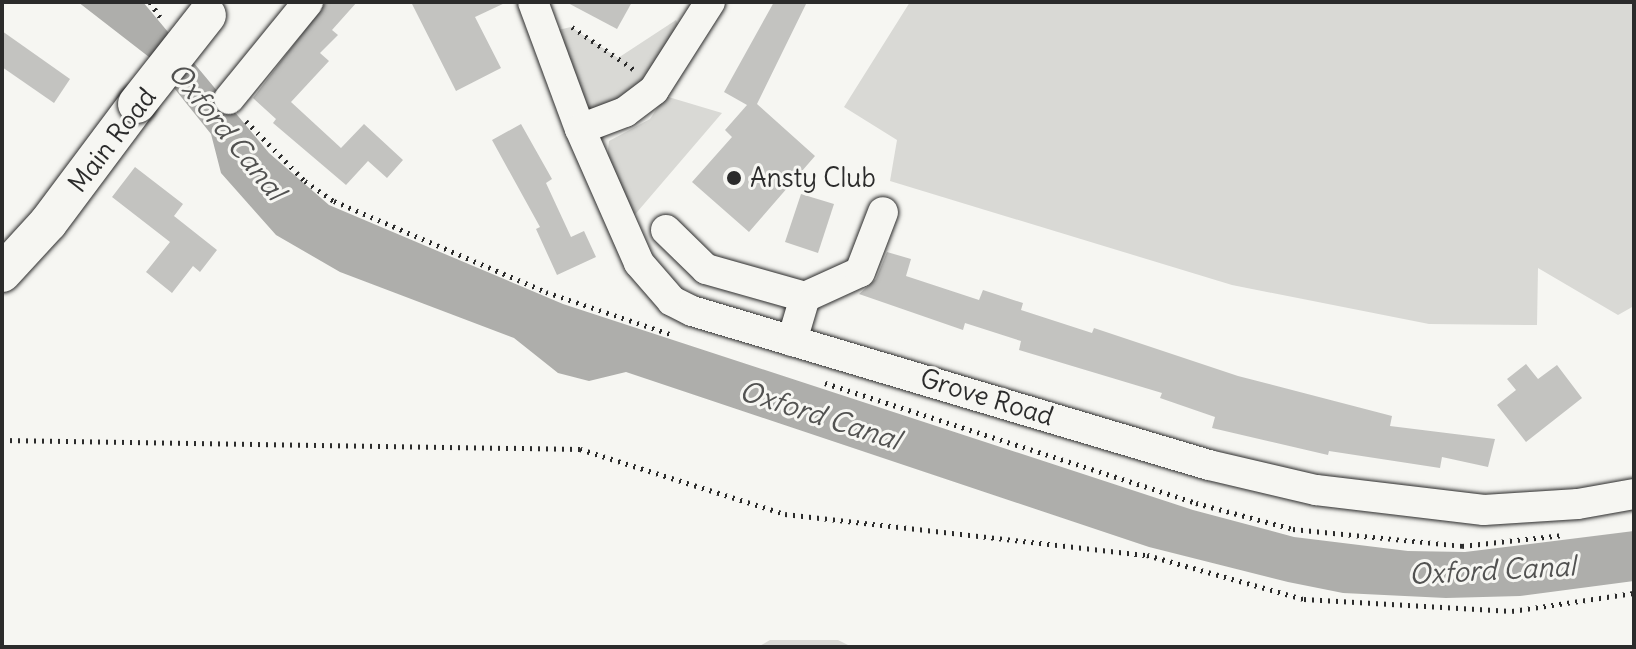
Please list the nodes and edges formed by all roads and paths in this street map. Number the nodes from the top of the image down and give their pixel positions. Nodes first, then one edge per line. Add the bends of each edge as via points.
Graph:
1 (308, 2) edge
2 (533, 2) edge
3 (710, 2) edge
4 (211, 8) edge
5 (545, 33) junction
6 (657, 85) junction
7 (229, 99) dead end
8 (580, 129) junction
9 (883, 212) dead end
10 (666, 230) dead end
11 (2, 273) edge
12 (805, 297) junction
13 (792, 341) junction
14 (2, 440) edge
15 (1634, 494) edge
16 (1634, 593) edge

1 - 7 street
2 - 5 street, Grove Road
3 - 6 street
4 - 11 main road, Main Road, bridge via 48,223
5 - 6 path via 571,27
5 - 8 street, Grove Road
6 - 8 street via 625,112
8 - 13 street, Grove Road via 639,263 653,283 692,311
9 - 12 street via 860,272
10 - 12 street via 706,269
12 - 13 street
13 - 15 street, Grove Road via 1209,465 1316,490 1484,510 1578,504
14 - 16 path via 580,449 785,514 1147,555 1304,599 1512,611

